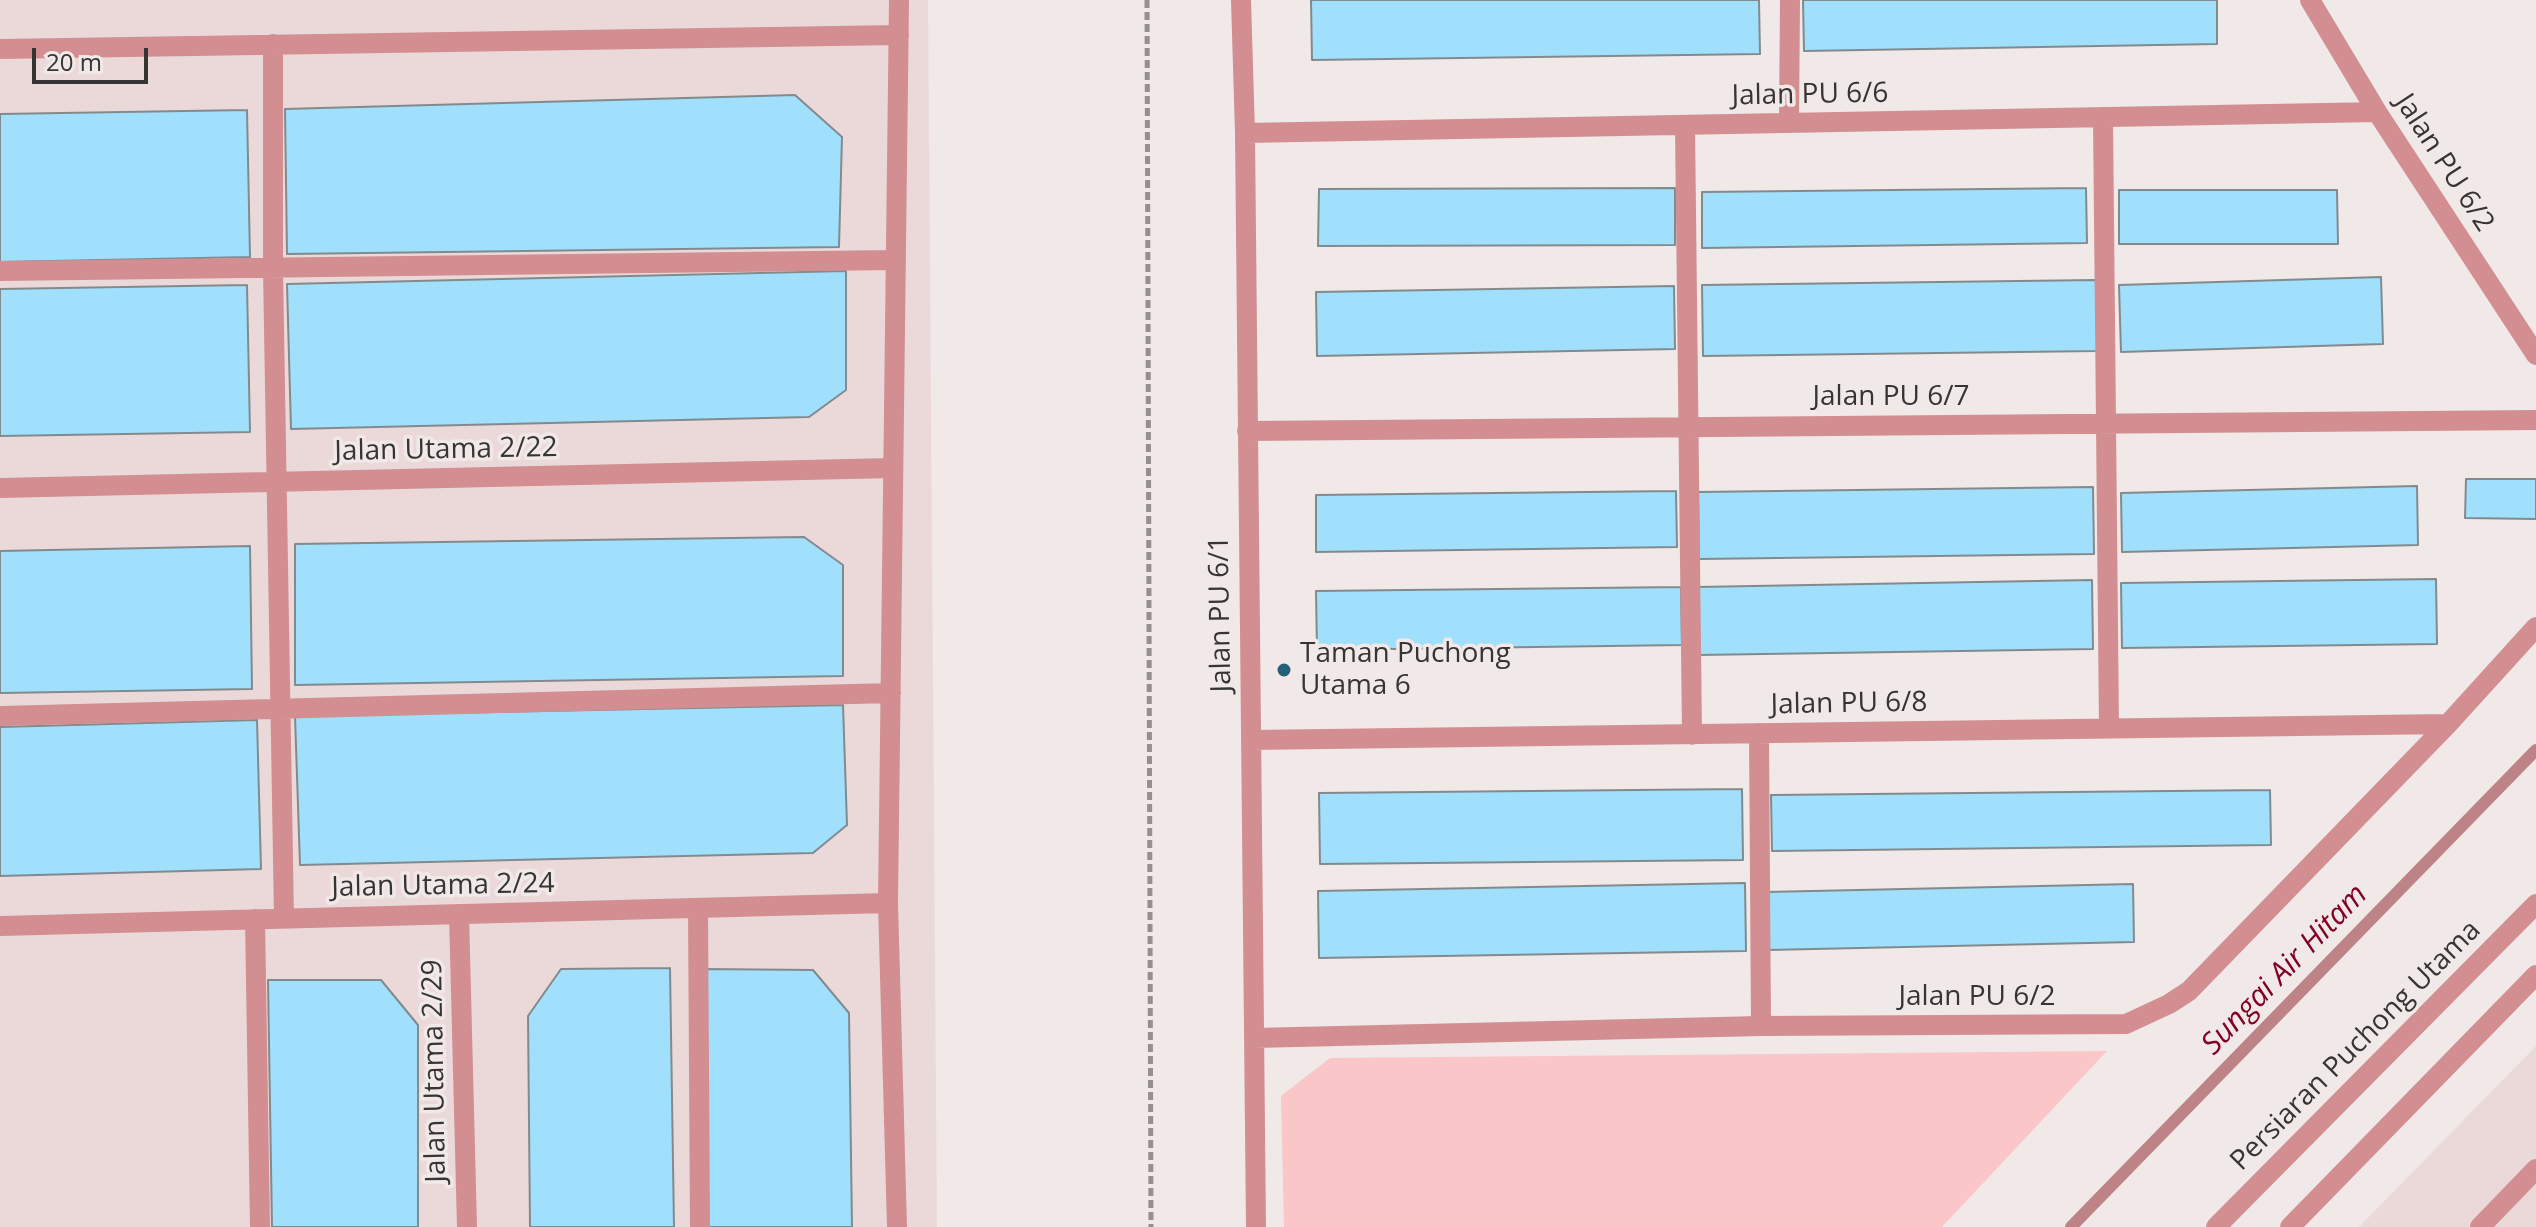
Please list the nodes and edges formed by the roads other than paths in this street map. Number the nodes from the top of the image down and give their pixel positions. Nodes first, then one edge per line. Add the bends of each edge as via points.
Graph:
1 (899, 0) edge
2 (1241, 0) edge
3 (1790, 0) edge
4 (2310, 0) edge
5 (899, 35) junction
6 (273, 44) junction
7 (0, 49) edge
8 (2377, 112) junction
9 (2103, 117) junction
10 (1789, 123) junction
11 (1685, 125) junction
12 (1245, 133) junction
13 (896, 260) junction
14 (273, 269) junction
15 (0, 271) edge
16 (2536, 355) edge
17 (2536, 420) edge
18 (2106, 424) junction
19 (1689, 427) junction
20 (1247, 431) junction
21 (893, 468) junction
22 (276, 482) junction
23 (0, 488) edge
24 (2536, 627) edge
25 (891, 693) junction
26 (280, 709) junction
27 (0, 716) edge
28 (2448, 724) junction
29 (2109, 729) junction
30 (1759, 733) junction
31 (1692, 735) junction
32 (1251, 740) junction
33 (888, 903) junction
34 (2536, 904) edge
35 (698, 908) junction
36 (459, 914) junction
37 (284, 918) junction
38 (255, 919) junction
39 (0, 926) edge
40 (2536, 975) edge
41 (1761, 1026) junction
42 (1254, 1038) junction
43 (2536, 1169) edge
44 (260, 1227) edge
45 (467, 1227) edge
46 (700, 1227) edge
47 (897, 1227) edge
48 (1256, 1227) edge
49 (2216, 1227) edge
50 (2290, 1227) edge
51 (2480, 1227) edge

1 - 5 street
2 - 12 street, Jalan PU 6/1
3 - 10 street
4 - 8 street, Jalan PU 6/2
5 - 6 street
5 - 13 street
6 - 7 street
6 - 14 street
8 - 9 street, Jalan PU 6/6
8 - 16 street, Jalan PU 6/2
9 - 10 street, Jalan PU 6/6
9 - 18 street
10 - 11 street, Jalan PU 6/6
11 - 12 street, Jalan PU 6/6
11 - 19 street
12 - 20 street, Jalan PU 6/1
13 - 14 street
13 - 21 street
14 - 15 street
14 - 22 street
17 - 18 street, Jalan PU 6/7
18 - 19 street, Jalan PU 6/7
18 - 29 street
19 - 20 street, Jalan PU 6/7
19 - 31 street
20 - 32 street, Jalan PU 6/1
21 - 22 street, Jalan Utama 2/22
21 - 25 street
22 - 23 street, Jalan Utama 2/22
22 - 26 street
24 - 28 street, Jalan PU 6/2
25 - 26 street
25 - 33 street
26 - 27 street
26 - 37 street
28 - 29 street, Jalan PU 6/8
28 - 41 street, Jalan PU 6/2 via 2189,991 2126,1024
29 - 30 street, Jalan PU 6/8
30 - 31 street, Jalan PU 6/8
30 - 41 street
31 - 32 street, Jalan PU 6/8
32 - 42 street, Jalan PU 6/1
33 - 35 street, Jalan Utama 2/24
33 - 47 street
34 - 49 street, Persiaran Puchong Utama
35 - 36 street, Jalan Utama 2/24
35 - 46 street
36 - 37 street, Jalan Utama 2/24
36 - 45 street, Jalan Utama 2/29
37 - 38 street, Jalan Utama 2/24
38 - 39 street, Jalan Utama 2/24
38 - 44 street
40 - 50 street
41 - 42 street, Jalan PU 6/2
42 - 48 street, Jalan PU 6/1
43 - 51 street

